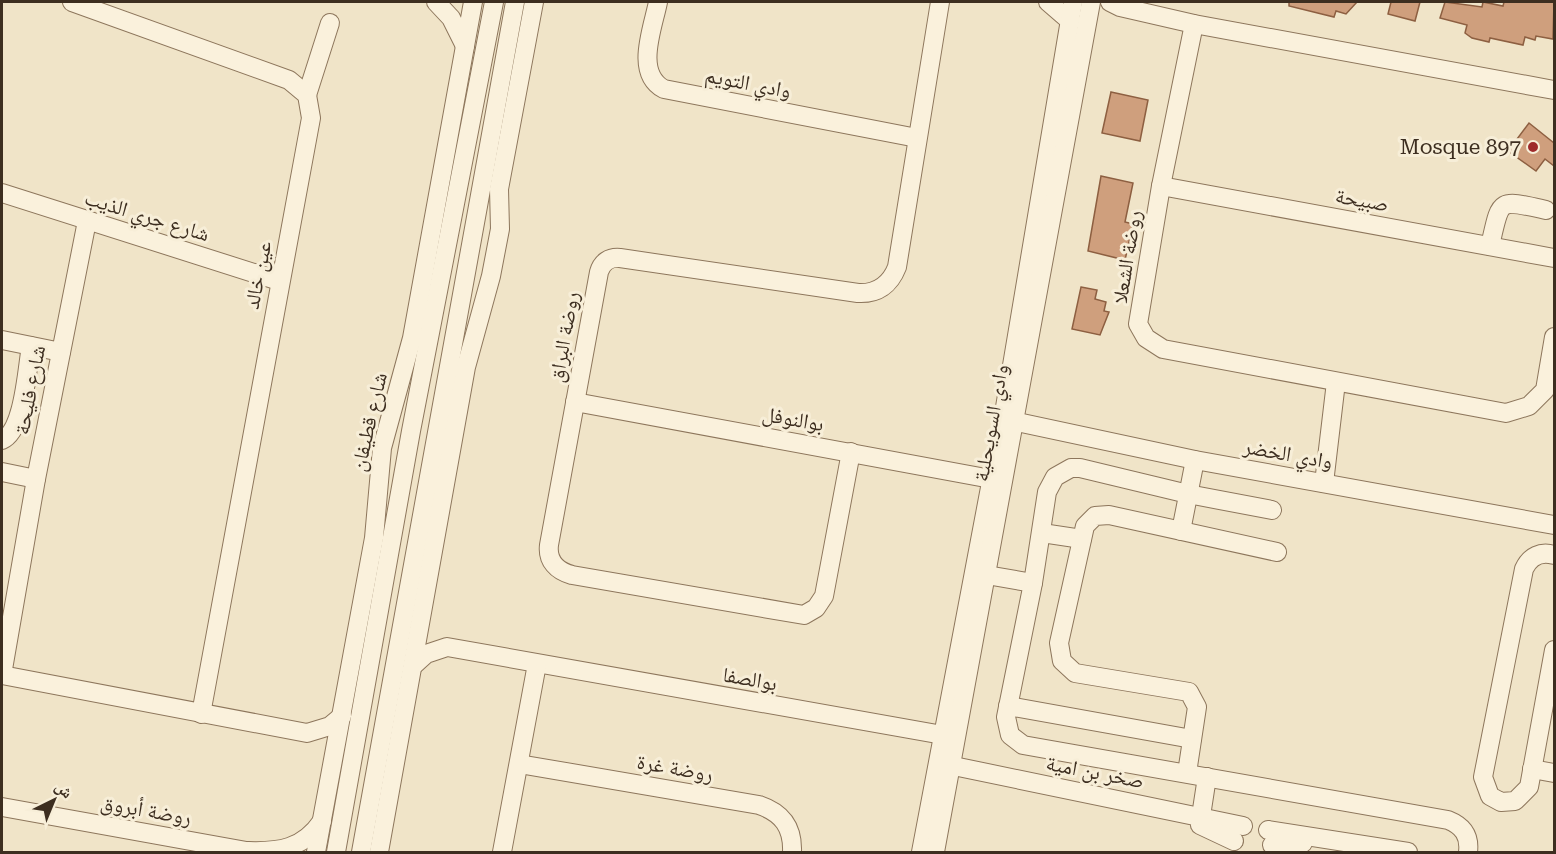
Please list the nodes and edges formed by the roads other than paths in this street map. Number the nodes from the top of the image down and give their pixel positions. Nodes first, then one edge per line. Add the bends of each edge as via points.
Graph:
1 (72, 2) edge
2 (436, 2) edge
3 (473, 2) edge
4 (494, 2) edge
5 (515, 2) edge
6 (534, 2) edge
7 (658, 2) edge
8 (939, 2) edge
9 (1048, 2) edge
10 (1073, 2) edge
11 (1115, 4) edge
12 (1090, 10) edge
13 (1070, 21) junction
14 (330, 23) dead end
15 (1194, 24) junction
16 (465, 46) junction
17 (1554, 90) edge
18 (307, 95) junction
19 (917, 138) junction
20 (1161, 186) junction
21 (499, 189) junction
22 (2, 193) edge
23 (1546, 210) dead end
24 (87, 221) junction
25 (1490, 246) junction
26 (1554, 258) edge
27 (467, 262) junction
28 (279, 281) junction
29 (1554, 337) edge
30 (2, 340) edge
31 (31, 346) junction
32 (61, 352) junction
33 (1336, 382) junction
34 (575, 402) junction
35 (1009, 420) junction
36 (411, 431) junction
37 (2, 440) edge
38 (851, 452) junction
39 (1195, 460) junction
40 (2, 472) edge
41 (36, 479) junction
42 (997, 480) junction
43 (1324, 483) junction
44 (1188, 494) junction
45 (1272, 510) dead end
46 (378, 513) junction
47 (1554, 525) edge
48 (1181, 531) junction
49 (1042, 532) junction
50 (1082, 539) junction
51 (1277, 552) dead end
52 (1554, 555) edge
53 (980, 574) junction
54 (1033, 583) junction
55 (422, 621) junction
56 (447, 647) junction
57 (1554, 650) edge
58 (415, 664) junction
59 (537, 664) junction
60 (2, 675) edge
61 (1008, 706) junction
62 (201, 714) junction
63 (342, 716) junction
64 (307, 733) junction
65 (950, 737) junction
66 (1192, 739) junction
67 (335, 757) junction
68 (519, 764) junction
69 (1532, 769) junction
70 (943, 770) junction
71 (1186, 773) junction
72 (1554, 773) edge
73 (1207, 777) junction
74 (2, 807) edge
75 (1201, 816) junction
76 (322, 820) junction
77 (1239, 840) edge
78 (1270, 842) edge
79 (250, 852) edge
80 (316, 852) edge
81 (336, 852) edge
82 (361, 852) edge
83 (379, 852) edge
84 (502, 852) edge
85 (792, 852) edge
86 (921, 852) edge
87 (935, 852) edge
88 (1360, 852) edge
89 (1408, 852) edge
90 (1468, 852) edge

1 - 18 street via 290,80
2 - 16 street via 451,18
3 - 16 street, شارع قطيفان
4 - 36 street, شارع قطيفان
5 - 27 street
6 - 21 street
7 - 19 street, وادي التويم via 646,65 651,80 664,89
8 - 19 street, روضة البراق
9 - 13 street
10 - 13 street, وادي السويحلية
11 - 12 street
11 - 15 street
12 - 35 street, وادي السويحلية
13 - 35 street, وادي السويحلية
14 - 18 street
15 - 17 street
15 - 20 street, روضة الشعلا
16 - 46 street, شارع قطيفان via 412,338 382,448
18 - 28 street, عين خالد via 311,118
19 - 34 street, روضة البراق via 897,267 884,286 869,294 858,293 610,258 598,272
20 - 25 street, صبيحة
20 - 33 street, روضة الشعلا via 1138,324 1146,338 1162,349
21 - 27 street
21 - 55 street via 500,229 466,367
22 - 24 street, شارع جري الذيب
23 - 25 street via 1505,203 1498,210
24 - 28 street, شارع جري الذيب
24 - 32 street, شارع فليحة
25 - 26 street, صبيحة
27 - 82 street
28 - 62 street, عين خالد
29 - 33 street, روضة الشعلا via 1545,390 1529,406 1506,413
30 - 31 street
31 - 32 street
31 - 37 street via 18,421
32 - 41 street, شارع فليحة
33 - 43 street
34 - 38 street, بوالنوفل
34 - 38 street, روضة البراق via 548,551 556,567 572,575 796,615 810,612 824,596
35 - 39 street, وادي الخضر
35 - 42 street, وادي السويحلية
36 - 46 street
36 - 81 street, شارع قطيفان
38 - 42 street, بوالنوفل
39 - 43 street, وادي الخضر
39 - 44 street
40 - 41 street
41 - 60 street, شارع فليحة
42 - 53 street, وادي السويحلية
43 - 47 street, وادي الخضر
44 - 45 street
44 - 48 street
44 - 49 street via 1071,468 1050,484
46 - 63 street, شارع قطيفان
48 - 50 street via 1102,514 1089,520
48 - 51 street
49 - 50 street
49 - 54 street
50 - 66 street via 1059,643 1062,661 1075,673 1189,692 1197,707
52 - 69 street via 1537,554 1524,569 1483,777 1486,790 1495,800 1515,801 1526,793
53 - 54 street
53 - 65 street, وادي السويحلية
54 - 61 street
55 - 56 street
55 - 58 street
56 - 58 street via 426,654
56 - 59 street, بوالصفا
57 - 69 street
58 - 83 street
59 - 65 street, بوالصفا
59 - 68 street
60 - 62 street
61 - 66 street
61 - 71 street via 1007,729 1023,745
62 - 64 street
63 - 64 street via 323,730
63 - 67 street, شارع قطيفان
64 - 67 street via 320,740
65 - 70 street, وادي السويحلية
66 - 71 street
67 - 76 street, شارع قطيفان
68 - 84 street
68 - 85 street, روضة غرة via 759,805 782,817 789,827
69 - 72 street
70 - 75 street, صخر بن امية
70 - 77 street, صخر بن امية via 1187,822
70 - 86 street, وادي السويحلية
70 - 87 street, وادي السويحلية
71 - 73 street
73 - 75 street
73 - 90 street via 1448,820 1465,832
74 - 79 street, روضة أبروق
75 - 77 street, صخر بن امية
76 - 79 street, روضة أبروق via 314,833 288,849
76 - 80 street, شارع قطيفان
77 - 78 street via 1254,823
78 - 88 street
78 - 89 street

